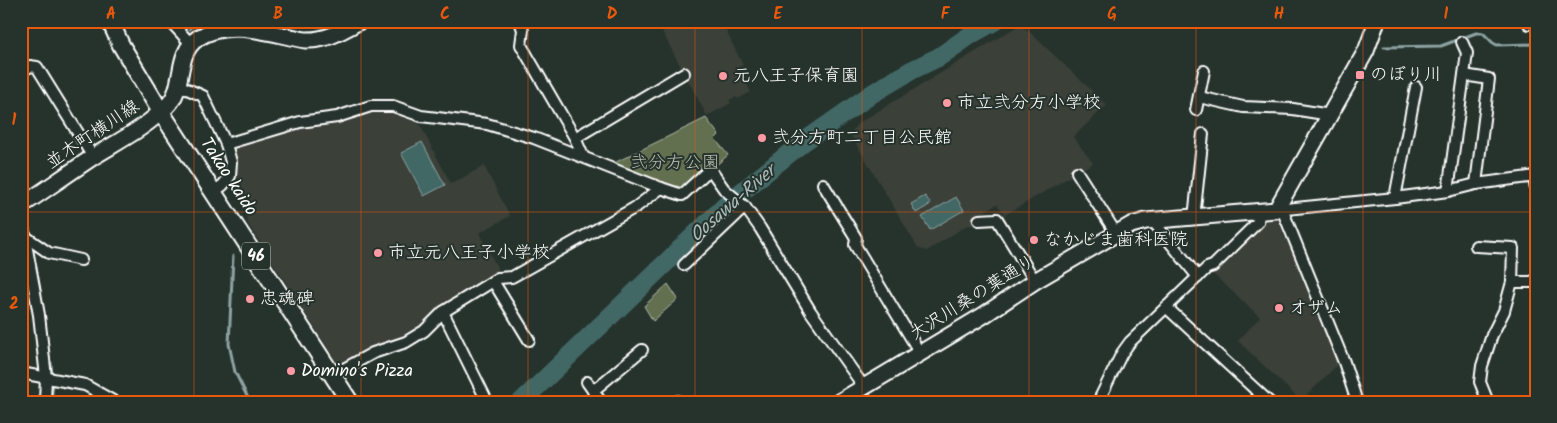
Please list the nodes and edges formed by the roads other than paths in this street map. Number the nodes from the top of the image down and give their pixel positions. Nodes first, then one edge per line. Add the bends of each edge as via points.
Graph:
1 (110, 21) edge
2 (170, 21) edge
3 (360, 21) edge
4 (520, 21) edge
5 (1377, 21) edge
6 (207, 28) edge
7 (1462, 42) dead end
8 (191, 44) junction
9 (1204, 71) dead end
10 (21, 72) edge
11 (684, 73) dead end
12 (1464, 75) junction
13 (178, 84) junction
14 (1416, 87) dead end
15 (1199, 96) junction
16 (1196, 110) dead end
17 (161, 112) junction
18 (1330, 115) junction
19 (1203, 134) dead end
20 (575, 138) junction
21 (226, 144) junction
22 (583, 156) junction
23 (93, 157) junction
24 (1077, 172) dead end
25 (1535, 176) edge
26 (823, 184) dead end
27 (1476, 184) junction
28 (661, 188) junction
29 (1536, 190) edge
30 (1448, 191) junction
31 (214, 192) junction
32 (1395, 198) junction
33 (743, 205) junction
34 (21, 206) edge
35 (1279, 210) junction
36 (1259, 213) junction
37 (21, 216) edge
38 (1194, 218) junction
39 (978, 220) dead end
40 (1153, 220) junction
41 (1116, 233) junction
42 (26, 237) junction
43 (1476, 246) dead end
44 (81, 260) dead end
45 (684, 265) dead end
46 (1198, 276) junction
47 (1536, 280) edge
48 (493, 281) junction
49 (1035, 281) junction
50 (1512, 282) junction
51 (1166, 308) junction
52 (443, 312) junction
53 (528, 340) dead end
54 (642, 350) dead end
55 (920, 353) junction
56 (21, 373) edge
57 (333, 375) junction
58 (46, 377) junction
59 (586, 382) dead end
60 (864, 387) junction
61 (593, 391) junction
62 (485, 397) dead end
63 (45, 402) edge
64 (115, 402) edge
65 (350, 402) edge
66 (601, 402) edge
67 (839, 402) edge
68 (1098, 402) edge
69 (1270, 402) edge
70 (1357, 402) edge
71 (1488, 402) edge

1 - 17 main road, Takao kaido / 46
2 - 8 street
3 - 6 street via 338,34 314,40 240,28
4 - 20 street via 523,30 521,46
5 - 18 street via 1366,51
6 - 8 street
7 - 12 street via 1467,53
8 - 13 street, 並木町横川線 via 184,55
9 - 15 street
10 - 23 street via 30,66 37,67
11 - 20 street
12 - 27 street via 1489,79
12 - 30 street
13 - 17 street, 並木町横川線 via 173,98
13 - 21 street via 203,96
14 - 32 street
15 - 16 street
15 - 18 street via 1244,107 1293,109
17 - 23 street, 並木町横川線
17 - 31 main road, Takao kaido / 46
18 - 35 street
19 - 38 street
20 - 22 street
21 - 22 street via 300,122 337,117 371,106 393,106 421,116 486,124
21 - 31 street via 231,162 230,176
22 - 28 street
23 - 34 street, 並木町横川線
24 - 41 street
25 - 27 street
25 - 29 street
26 - 55 street via 856,238 855,245
27 - 30 street
28 - 33 street via 682,195 710,169 724,189
28 - 48 street via 636,207 512,277
30 - 32 street
31 - 57 main road, Takao kaido / 46
32 - 35 street
33 - 45 street
33 - 60 street via 811,312
35 - 36 street, 大沢川桑の葉通り
35 - 70 street via 1344,362
36 - 38 street, 大沢川桑の葉通り
36 - 46 street via 1258,222 1213,266
37 - 42 street
38 - 40 street, 大沢川桑の葉通り
39 - 49 street via 997,219
40 - 41 street, 大沢川桑の葉通り
40 - 46 street
41 - 49 street, 大沢川桑の葉通り
42 - 44 street via 49,253
42 - 58 street
43 - 50 street via 1513,248
46 - 51 street
47 - 50 street
48 - 52 street
48 - 53 street
49 - 55 street, 大沢川桑の葉通り
50 - 71 street via 1482,366 1480,382
51 - 68 street via 1122,353
51 - 69 street
52 - 57 street via 424,331 406,342 373,353
52 - 62 street
54 - 61 street
55 - 60 street, 大沢川桑の葉通り
56 - 58 street
57 - 65 main road, Takao kaido / 46
58 - 63 street
58 - 64 street via 85,385
59 - 61 street
60 - 67 street, 大沢川桑の葉通り
61 - 66 street

